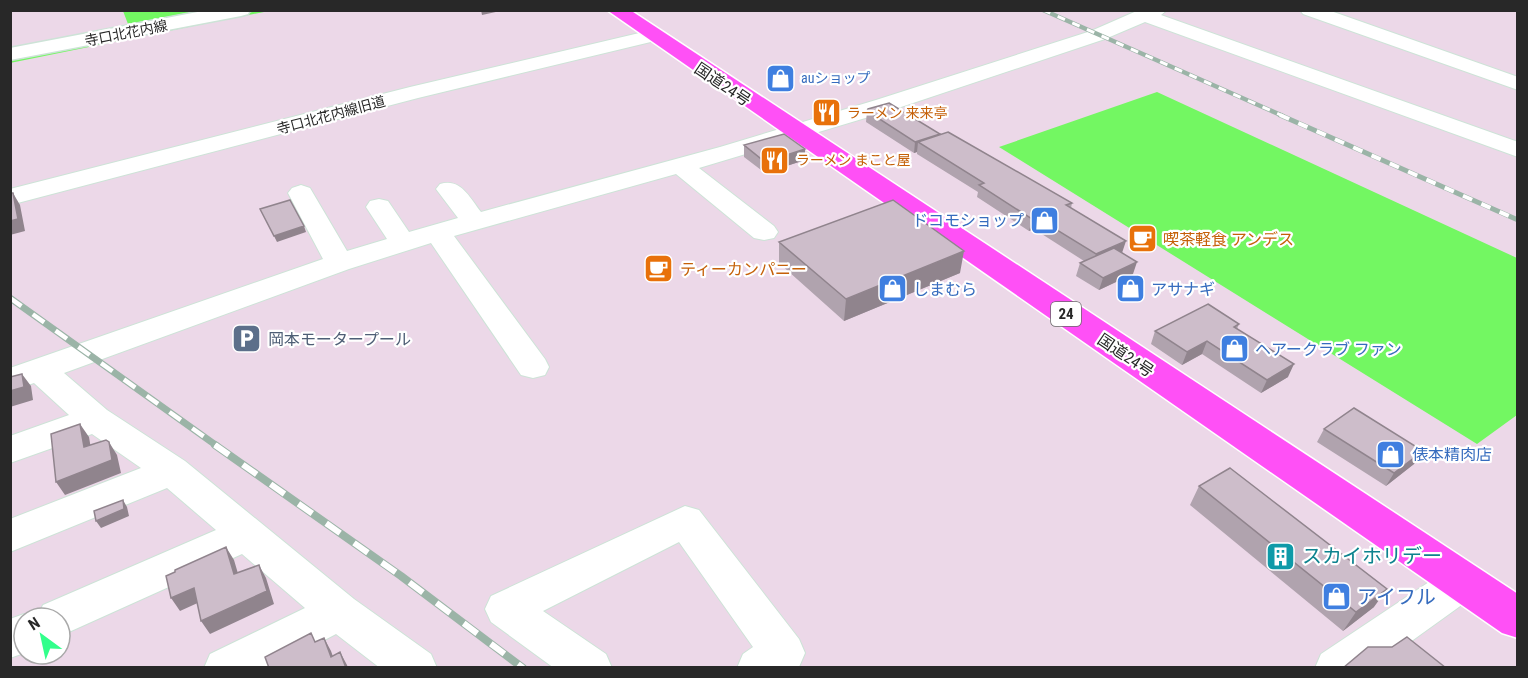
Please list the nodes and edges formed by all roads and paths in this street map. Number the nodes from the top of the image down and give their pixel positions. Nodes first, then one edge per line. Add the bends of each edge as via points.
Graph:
1 (241, 10) edge
2 (616, 10) edge
3 (1309, 10) edge
4 (1151, 13) edge
5 (652, 36) junction
6 (10, 54) edge
7 (1518, 68) edge
8 (1497, 77) junction
9 (1518, 84) edge
10 (796, 132) junction
11 (1518, 150) edge
12 (680, 165) junction
13 (449, 189) dead end
14 (301, 193) dead end
15 (10, 197) edge
16 (379, 207) dead end
17 (475, 222) junction
18 (436, 232) junction
19 (764, 232) dead end
20 (403, 243) junction
21 (339, 263) junction
22 (533, 367) dead end
23 (25, 375) edge
24 (95, 419) junction
25 (10, 450) edge
26 (172, 471) junction
27 (246, 534) junction
28 (10, 536) edge
29 (1462, 582) junction
30 (72, 612) edge
31 (339, 612) junction
32 (1518, 619) edge
33 (225, 668) edge
34 (415, 668) edge
35 (590, 668) edge
36 (759, 668) edge
37 (1337, 668) edge

1 - 6 main road, 寺口北花内線
2 - 5 highway, 国道24号 / 24
3 - 8 street
4 - 10 street via 1087,38
4 - 11 street
5 - 10 highway, 国道24号 / 24
5 - 15 street, 寺口北花内線旧道 via 475,76
7 - 8 street
8 - 9 street
10 - 12 street
10 - 29 highway, 国道24号 / 24
12 - 17 street
12 - 19 street
13 - 17 street
14 - 21 street
16 - 20 street
17 - 18 street
18 - 20 street
18 - 22 street
20 - 21 street
21 - 23 street
23 - 24 street
24 - 25 street
24 - 26 street
26 - 27 street
26 - 28 street
27 - 30 street
27 - 31 street
29 - 32 highway, 国道24号 / 24
29 - 37 street
31 - 33 street
31 - 34 street
35 - 36 street via 506,609 685,520 783,654

